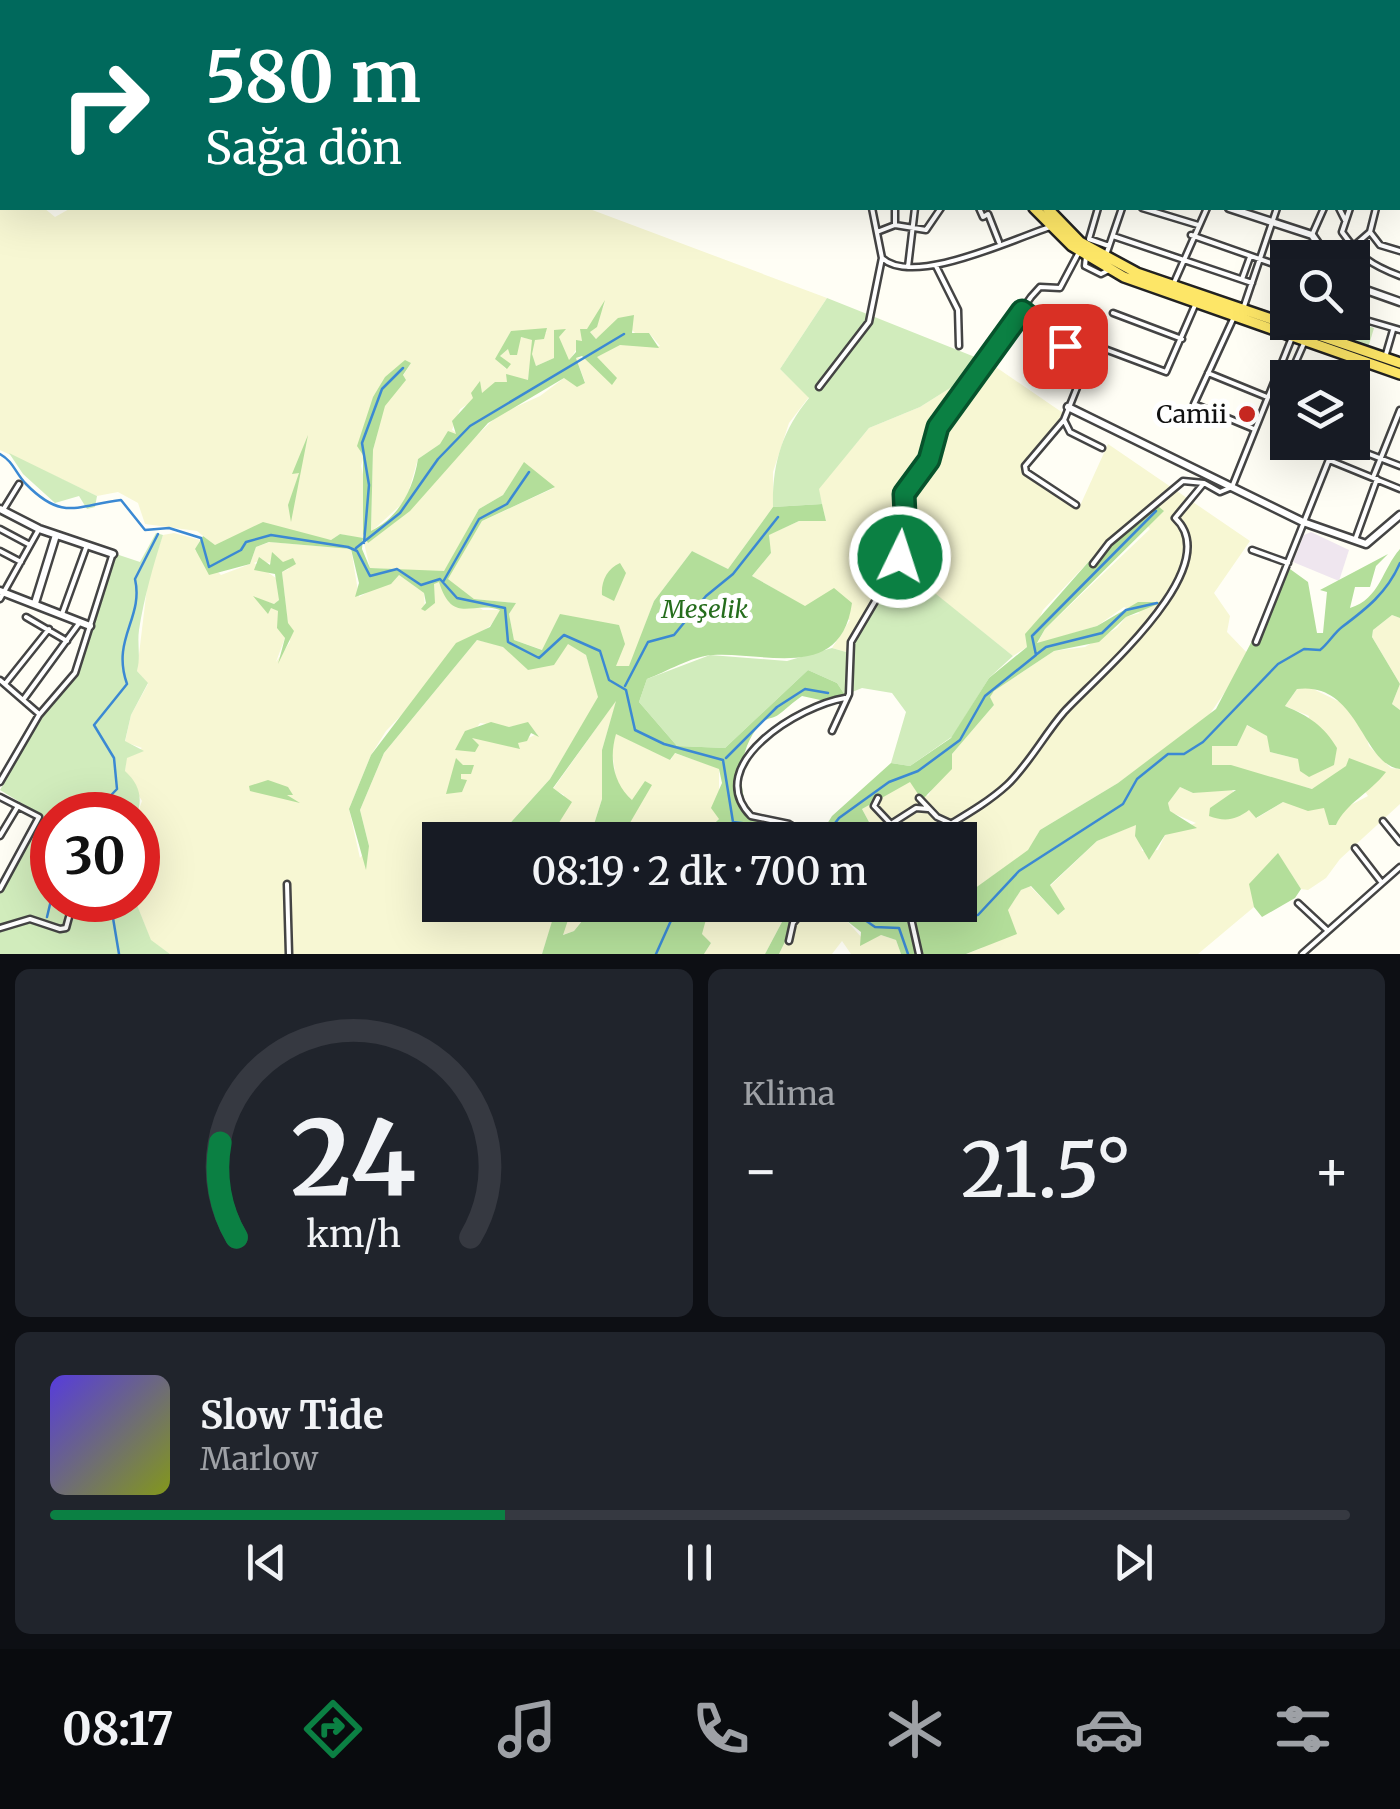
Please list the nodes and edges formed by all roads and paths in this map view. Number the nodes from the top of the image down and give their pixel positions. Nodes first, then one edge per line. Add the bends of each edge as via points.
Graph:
1 (872, 210) edge
2 (894, 210) edge
3 (914, 210) edge
4 (941, 210) edge
5 (980, 210) edge
6 (1036, 210) edge
7 (1049, 210) edge
8 (1097, 210) edge
9 (1121, 210) edge
10 (1149, 210) edge
11 (1206, 210) edge
12 (1249, 210) edge
13 (1276, 210) edge
14 (1321, 210) edge
15 (1340, 210) edge
16 (1349, 210) edge
17 (1376, 210) edge
18 (1345, 220) junction
19 (1272, 222) junction
20 (1198, 225) junction
21 (895, 226) junction
22 (1051, 226) junction
23 (910, 228) junction
24 (876, 232) junction
25 (1370, 232) junction
26 (1113, 236) junction
27 (1191, 236) junction
28 (1312, 236) junction
29 (1315, 240) edge
30 (1347, 240) edge
31 (1361, 240) edge
32 (1000, 244) junction
33 (1110, 246) junction
34 (1400, 251) edge
35 (1083, 253) junction
36 (1250, 256) junction
37 (882, 258) junction
38 (1182, 259) junction
39 (1260, 260) junction
40 (1107, 264) junction
41 (1270, 264) edge
42 (1370, 265) edge
43 (936, 266) junction
44 (908, 268) junction
45 (1400, 276) edge
46 (1242, 280) junction
47 (1252, 283) junction
48 (1173, 285) junction
49 (1370, 291) edge
50 (1400, 302) edge
51 (1196, 303) junction
52 (1022, 311) junction
53 (1238, 311) junction
54 (1113, 313) dead end
55 (1270, 318) edge
56 (1370, 322) edge
57 (1270, 326) edge
58 (1397, 330) edge
59 (1182, 339) junction
60 (1305, 340) joint
61 (1334, 340) edge
62 (959, 346) dead end
63 (1384, 358) junction
64 (1296, 360) edge
65 (1360, 360) edge
66 (1400, 363) edge
67 (1087, 364) junction
68 (1370, 364) edge
69 (1374, 365) junction
70 (1370, 369) edge
71 (1208, 373) junction
72 (1400, 374) edge
73 (819, 387) dead end
74 (1270, 390) edge
75 (1267, 397) junction
76 (1068, 407) junction
77 (1400, 410) edge
78 (1064, 420) junction
79 (1254, 429) junction
80 (1102, 448) dead end
81 (1370, 454) edge
82 (1382, 459) junction
83 (1329, 460) joint
84 (1400, 466) edge
85 (1375, 478) junction
86 (1204, 483) junction
87 (19, 484) dead end
88 (1232, 487) junction
89 (1400, 489) edge
90 (1076, 505) dead end
91 (1, 510) edge
92 (1400, 515) edge
93 (1303, 522) junction
94 (0, 529) edge
95 (39, 529) junction
96 (56, 535) junction
97 (1355, 540) junction
98 (30, 545) junction
99 (87, 545) junction
100 (1252, 550) dead end
101 (0, 552) edge
102 (112, 554) joint
103 (20, 562) junction
104 (1092, 564) dead end
105 (1288, 564) junction
106 (891, 573) junction
107 (882, 578) dead end
108 (1, 594) edge
109 (35, 603) junction
110 (62, 614) junction
111 (26, 617) dead end
112 (80, 622) junction
113 (90, 626) junction
114 (49, 629) junction
115 (68, 641) junction
116 (1256, 642) dead end
117 (2, 682) edge
118 (847, 698) junction
119 (23, 700) junction
120 (39, 715) junction
121 (832, 730) dead end
122 (0, 782) edge
123 (0, 797) edge
124 (878, 798) dead end
125 (919, 798) dead end
126 (18, 806) junction
127 (930, 811) junction
128 (940, 818) junction
129 (1383, 821) dead end
130 (780, 822) edge
131 (940, 822) edge
132 (942, 822) edge
133 (948, 822) edge
134 (952, 822) edge
135 (0, 836) edge
136 (1400, 842) edge
137 (1354, 848) dead end
138 (1400, 866) edge
139 (1382, 883) junction
140 (287, 884) dead end
141 (0, 889) edge
142 (1298, 903) dead end
143 (30, 919) edge
144 (39, 922) edge
145 (67, 922) edge
146 (794, 922) edge
147 (912, 922) edge
148 (0, 928) edge
149 (1328, 930) junction
150 (789, 941) dead end
151 (289, 954) edge
152 (919, 954) edge
153 (1302, 954) edge

1 - 24 street
2 - 21 street
3 - 23 street
4 - 23 street via 926,230
5 - 32 street
6 - 22 main road
7 - 40 main road
8 - 33 street via 1089,238
9 - 26 street
10 - 20 street
11 - 20 street
12 - 19 street
13 - 19 street
14 - 28 street
15 - 18 street
16 - 18 street
17 - 25 street
18 - 30 street
19 - 28 street
19 - 39 street
20 - 27 street
21 - 23 street
21 - 24 street
22 - 32 street
22 - 35 main road
23 - 44 street
24 - 37 street
25 - 31 street
25 - 34 street via 1380,246
26 - 33 street
26 - 38 street
27 - 36 street
27 - 38 street
28 - 29 street
32 - 43 street
33 - 40 street
35 - 40 main road
35 - 52 street via 1060,288 1040,287
36 - 39 street
36 - 46 street
37 - 44 street
37 - 73 street via 869,322
38 - 46 street
38 - 48 street
39 - 41 street
39 - 47 street
40 - 48 main road
40 - 51 main road
42 - 45 street
43 - 44 street
43 - 62 street via 958,310
46 - 47 street
47 - 53 street
48 - 53 main road
49 - 50 street
51 - 53 main road
51 - 59 street
52 - 67 street
52 - 106 street via 938,427 929,460 904,494 906,536
53 - 55 main road
53 - 57 main road
53 - 71 street
54 - 59 street
56 - 58 street
58 - 63 street
59 - 67 street via 1166,372 1094,345
60 - 64 street
60 - 65 main road
61 - 63 main road
63 - 66 main road
67 - 76 street
68 - 69 main road
69 - 70 street
69 - 72 main road
71 - 75 street
71 - 79 street via 1194,404
74 - 75 street
75 - 79 street
76 - 78 street
76 - 88 street
77 - 82 street
78 - 80 street via 1070,432
78 - 90 street via 1025,466
79 - 88 street
81 - 82 street
82 - 84 street
82 - 85 street
83 - 85 street
83 - 93 street
85 - 89 street
85 - 97 street
86 - 88 street via 1220,492
86 - 104 street via 1183,481
86 - 134 street via 1174,518 1188,530 1191,544 1162,610 1063,714 1009,784
87 - 91 street
88 - 93 street
91 - 95 street
92 - 97 street via 1366,544
93 - 97 street
93 - 105 street
94 - 98 street
95 - 96 street
95 - 98 street
96 - 99 street
96 - 109 street
98 - 103 street
99 - 102 street
99 - 110 street
100 - 105 street
101 - 103 street
102 - 113 street
103 - 108 street
105 - 116 street
106 - 107 street
106 - 118 street via 851,642
108 - 109 street
109 - 110 street
110 - 112 street
111 - 114 street
112 - 113 street
112 - 115 street
113 - 120 street via 75,673
114 - 115 street
114 - 117 street
115 - 119 street
117 - 119 street
118 - 121 street
118 - 130 street via 809,710 759,742 745,760 741,799 752,816
119 - 120 street
120 - 122 street
123 - 126 street
124 - 127 street via 874,806 891,824 916,808
125 - 127 street
126 - 135 street
126 - 141 street via 39,817
127 - 128 street
127 - 131 street
128 - 132 street
128 - 133 street
129 - 136 street
137 - 139 street
138 - 139 street
139 - 149 street
140 - 151 street
142 - 149 street
143 - 148 street
144 - 145 street via 60,929
146 - 150 street
147 - 152 street
149 - 153 street

